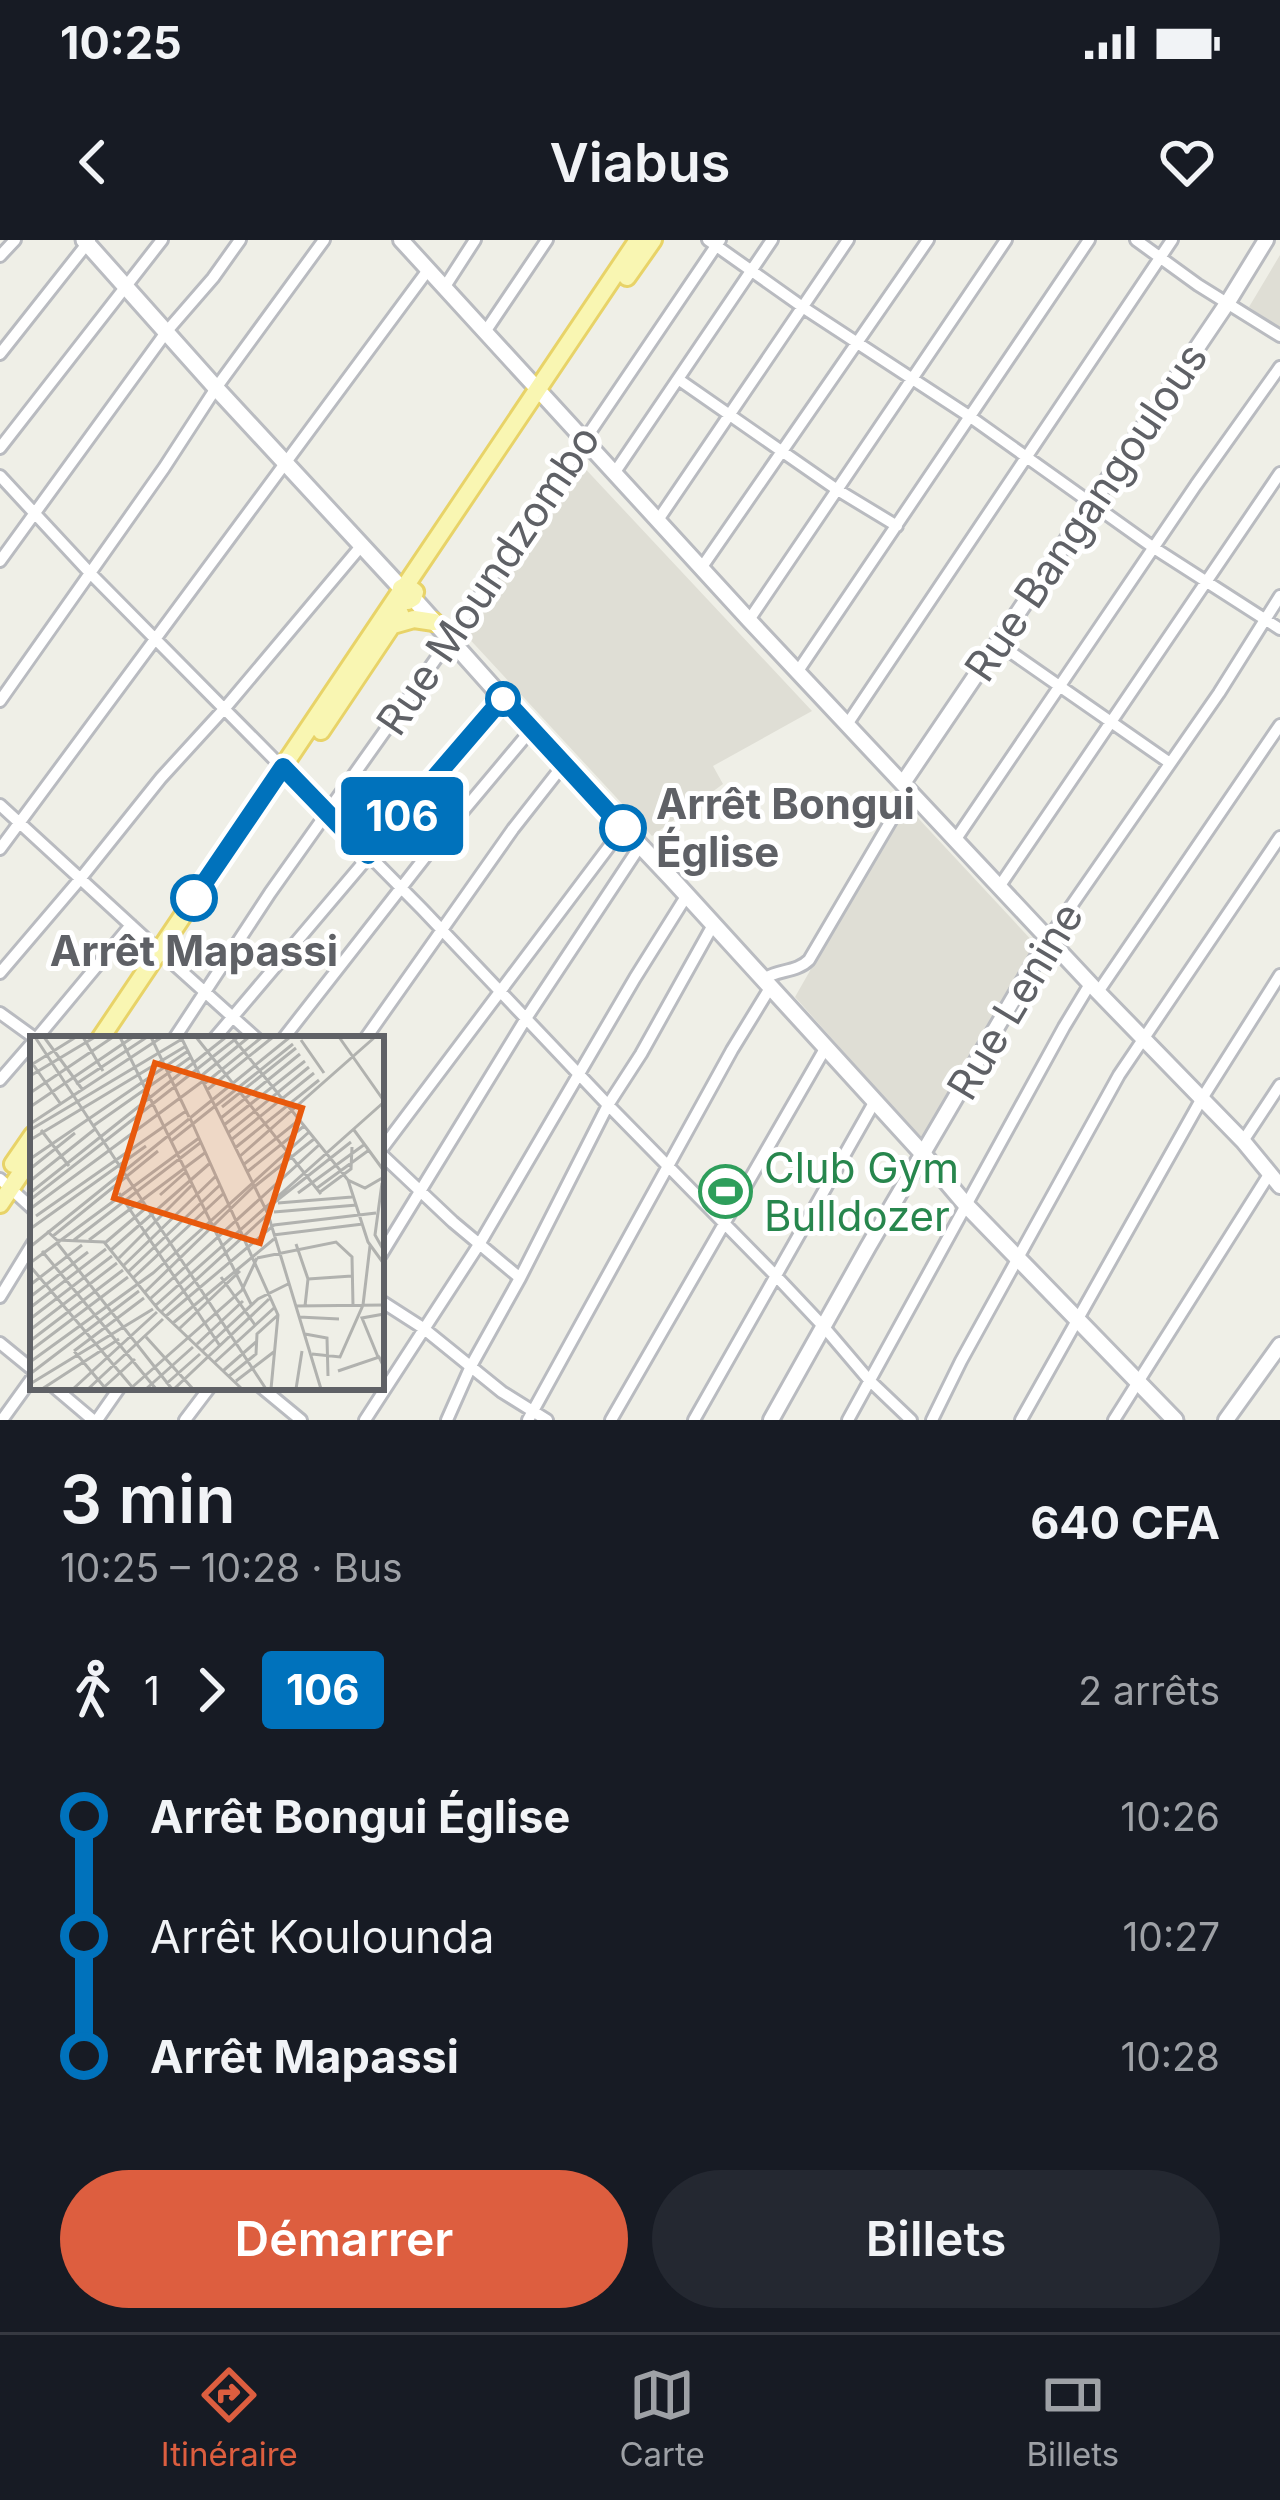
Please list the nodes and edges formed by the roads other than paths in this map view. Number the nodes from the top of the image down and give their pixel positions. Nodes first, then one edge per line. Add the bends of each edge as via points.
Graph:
1 (15, 240) edge
2 (162, 240) edge
3 (240, 240) edge
4 (324, 240) edge
5 (401, 240) edge
6 (475, 240) edge
7 (547, 240) edge
8 (638, 240) edge
9 (653, 240) edge
10 (772, 240) edge
11 (848, 240) edge
12 (928, 240) edge
13 (1006, 240) edge
14 (1089, 240) edge
15 (1136, 240) edge
16 (1172, 240) edge
17 (1266, 240) edge
18 (87, 241) edge
19 (714, 242) edge
20 (0, 256) edge
21 (1161, 257) junction
22 (428, 270) junction
23 (752, 270) junction
24 (126, 286) junction
25 (444, 288) junction
26 (1228, 302) junction
27 (804, 308) junction
28 (167, 331) junction
29 (485, 332) junction
30 (1280, 336) edge
31 (858, 343) junction
32 (0, 354) edge
33 (1280, 367) edge
34 (678, 379) junction
35 (911, 379) junction
36 (216, 388) junction
37 (541, 391) junction
38 (729, 415) junction
39 (970, 416) junction
40 (585, 439) junction
41 (0, 448) edge
42 (784, 453) junction
43 (1026, 455) junction
44 (285, 463) junction
45 (616, 472) junction
46 (1280, 473) edge
47 (0, 476) edge
48 (836, 489) junction
49 (1091, 504) junction
50 (35, 512) junction
51 (658, 520) junction
52 (897, 526) junction
53 (362, 545) junction
54 (1154, 548) junction
55 (0, 561) edge
56 (703, 567) junction
57 (90, 573) junction
58 (1206, 580) junction
59 (407, 593) junction
60 (1280, 596) edge
61 (1266, 619) junction
62 (749, 620) junction
63 (434, 622) junction
64 (393, 625) junction
65 (1280, 629) edge
66 (156, 638) junction
67 (450, 639) junction
68 (999, 644) junction
69 (798, 670) junction
70 (1059, 688) junction
71 (503, 698) junction
72 (0, 701) edge
73 (225, 708) junction
74 (1112, 722) junction
75 (848, 723) junction
76 (1280, 724) edge
77 (531, 730) junction
78 (1170, 763) junction
79 (564, 764) junction
80 (287, 771) junction
81 (906, 786) junction
82 (0, 805) edge
83 (326, 812) junction
84 (20, 823) junction
85 (623, 828) junction
86 (1280, 837) edge
87 (956, 839) junction
88 (640, 846) junction
89 (0, 849) edge
90 (368, 855) junction
91 (81, 878) junction
92 (999, 887) junction
93 (402, 890) junction
94 (687, 895) junction
95 (130, 925) junction
96 (713, 926) junction
97 (441, 929) junction
98 (1048, 938) junction
99 (163, 954) junction
100 (0, 973) edge
101 (1280, 975) edge
102 (766, 984) junction
103 (1094, 988) junction
104 (498, 991) junction
105 (206, 992) junction
106 (0, 1013) edge
107 (232, 1015) junction
108 (525, 1020) junction
109 (30, 1036) edge
110 (38, 1036) edge
111 (102, 1036) edge
112 (113, 1036) edge
113 (176, 1036) edge
114 (216, 1036) edge
115 (253, 1036) edge
116 (285, 1036) edge
117 (366, 1036) edge
118 (1144, 1041) junction
119 (30, 1046) edge
120 (826, 1047) junction
121 (580, 1072) junction
122 (0, 1080) edge
123 (1280, 1084) edge
124 (1201, 1100) junction
125 (875, 1101) junction
126 (608, 1105) junction
127 (30, 1141) edge
128 (1243, 1141) junction
129 (384, 1148) edge
130 (923, 1154) junction
131 (384, 1155) edge
132 (30, 1158) edge
133 (668, 1166) junction
134 (1275, 1180) edge
135 (3, 1183) edge
136 (421, 1190) junction
137 (0, 1204) edge
138 (30, 1206) edge
139 (967, 1206) junction
140 (724, 1222) junction
141 (480, 1244) junction
142 (30, 1248) edge
143 (384, 1250) edge
144 (1018, 1256) junction
145 (775, 1275) junction
146 (520, 1278) junction
147 (0, 1297) edge
148 (384, 1303) edge
149 (1078, 1319) junction
150 (824, 1325) junction
151 (423, 1328) junction
152 (0, 1343) edge
153 (1280, 1345) edge
154 (471, 1366) junction
155 (30, 1371) edge
156 (30, 1378) edge
157 (869, 1380) junction
158 (1137, 1382) junction
159 (57, 1390) edge
160 (117, 1390) edge
161 (208, 1390) edge
162 (264, 1390) edge
163 (384, 1390) edge
164 (384, 1390) edge
165 (286, 1416) edge
166 (530, 1416) edge
167 (2, 1420) edge
168 (95, 1420) edge
169 (185, 1420) edge
170 (301, 1420) edge
171 (365, 1420) edge
172 (447, 1420) edge
173 (547, 1420) edge
174 (611, 1420) edge
175 (694, 1420) edge
176 (771, 1420) edge
177 (848, 1420) edge
178 (911, 1420) edge
179 (932, 1420) edge
180 (1022, 1420) edge
181 (1114, 1420) edge
182 (1175, 1420) edge
183 (1226, 1420) edge

1 - 20 street
2 - 24 street
3 - 28 street
4 - 36 street
5 - 22 street
6 - 25 street
7 - 29 street
8 - 37 main road
9 - 37 main road
10 - 23 street
11 - 27 street
12 - 31 street
13 - 35 street
14 - 39 street
15 - 21 street
16 - 21 street
17 - 26 street, Rue Bangangoulous
18 - 24 main road
18 - 32 street
19 - 23 street
19 - 40 street, Rue Moundzombo
21 - 26 street
21 - 43 street
22 - 25 street
22 - 44 street
23 - 27 street
23 - 34 street
24 - 28 main road
24 - 41 street
25 - 29 street
26 - 30 street
26 - 49 street, Rue Bangangoulous
27 - 31 street
27 - 38 street
28 - 36 main road
28 - 50 street
29 - 37 street
31 - 35 street
31 - 42 street
33 - 54 street
34 - 38 street
34 - 45 street
35 - 39 street
35 - 48 street
36 - 44 main road
36 - 57 street
37 - 40 street
37 - 59 main road
38 - 42 street
38 - 51 street
39 - 43 street
39 - 52 street
40 - 45 street
40 - 67 street, Rue Moundzombo
42 - 48 street
42 - 56 street
43 - 49 street
43 - 75 street
44 - 53 main road
44 - 66 street
45 - 51 street
46 - 58 street
47 - 50 street
48 - 52 street
48 - 62 street
49 - 54 street
49 - 68 street, Rue Bangangoulous
50 - 55 street
50 - 57 street
51 - 56 street
52 - 69 street
53 - 59 main road
53 - 73 street
54 - 58 street
54 - 70 street
56 - 62 street
57 - 66 street
57 - 72 street
58 - 61 street
58 - 74 street
59 - 63 main road
59 - 64 main road
59 - 80 main road
60 - 61 street, Rue Lenine
61 - 65 street
61 - 78 street, Rue Lenine
62 - 69 street
63 - 64 main road
63 - 67 main road
64 - 80 main road
66 - 73 street
66 - 84 street
67 - 71 main road
67 - 83 street, Rue Moundzombo
68 - 70 street
68 - 81 street, Rue Bangangoulous
69 - 75 street
70 - 74 street
70 - 87 street
71 - 77 main road
71 - 90 street
73 - 80 street
73 - 91 street
74 - 78 street
74 - 92 street
75 - 81 street
76 - 103 street
77 - 79 main road
77 - 93 street
78 - 98 street, Rue Lenine
79 - 85 main road
79 - 97 street
80 - 83 street
80 - 99 main road
81 - 87 street
81 - 102 street via 809,960 778,970
82 - 84 street
83 - 90 street
83 - 105 street, Rue Moundzombo
84 - 89 street
84 - 91 street
85 - 88 main road
85 - 104 street
86 - 118 street
87 - 92 street
88 - 94 main road
88 - 108 street
90 - 93 street
90 - 107 street
91 - 95 street
91 - 100 street
92 - 98 street
93 - 97 street
93 - 116 street
94 - 96 main road
94 - 121 street
95 - 99 street
95 - 110 street
96 - 102 main road
96 - 126 street
97 - 104 street
97 - 117 street
98 - 103 street
98 - 130 street, Rue Lenine
99 - 105 street
99 - 111 main road
99 - 112 main road
101 - 124 street
102 - 120 main road
102 - 133 street
103 - 118 street
103 - 139 street via 1064,1027
104 - 108 street
104 - 129 street
105 - 107 street
105 - 113 street, Rue Moundzombo
106 - 109 street
107 - 114 street
107 - 115 street
108 - 121 street
108 - 136 street
118 - 124 street
118 - 144 street
119 - 122 street
120 - 125 main road
120 - 140 street
121 - 126 street
121 - 141 street
123 - 128 street
124 - 128 street
124 - 149 street
125 - 130 main road
125 - 145 street
126 - 133 street
126 - 146 street
127 - 135 main road
128 - 134 street
130 - 139 main road
130 - 150 street, Rue Lenine
131 - 136 street
132 - 135 main road
133 - 140 street
133 - 166 street
134 - 158 street
135 - 137 main road
135 - 138 street
136 - 141 street
136 - 143 street
139 - 144 main road
139 - 157 street
140 - 145 street
140 - 174 street
141 - 146 street
141 - 151 street
142 - 147 street
144 - 149 main road
144 - 179 street
145 - 150 street
145 - 175 street
146 - 154 street
148 - 151 street
149 - 158 main road
149 - 180 street
150 - 157 street
150 - 176 street, Rue Lenine
151 - 154 street
151 - 164 street
152 - 155 street
153 - 183 street
154 - 166 street
154 - 172 street
156 - 167 street
157 - 177 street
157 - 178 street
158 - 181 street
158 - 182 main road
159 - 168 street
160 - 168 street
161 - 169 street
162 - 165 street
163 - 171 street
165 - 170 street
166 - 173 street

